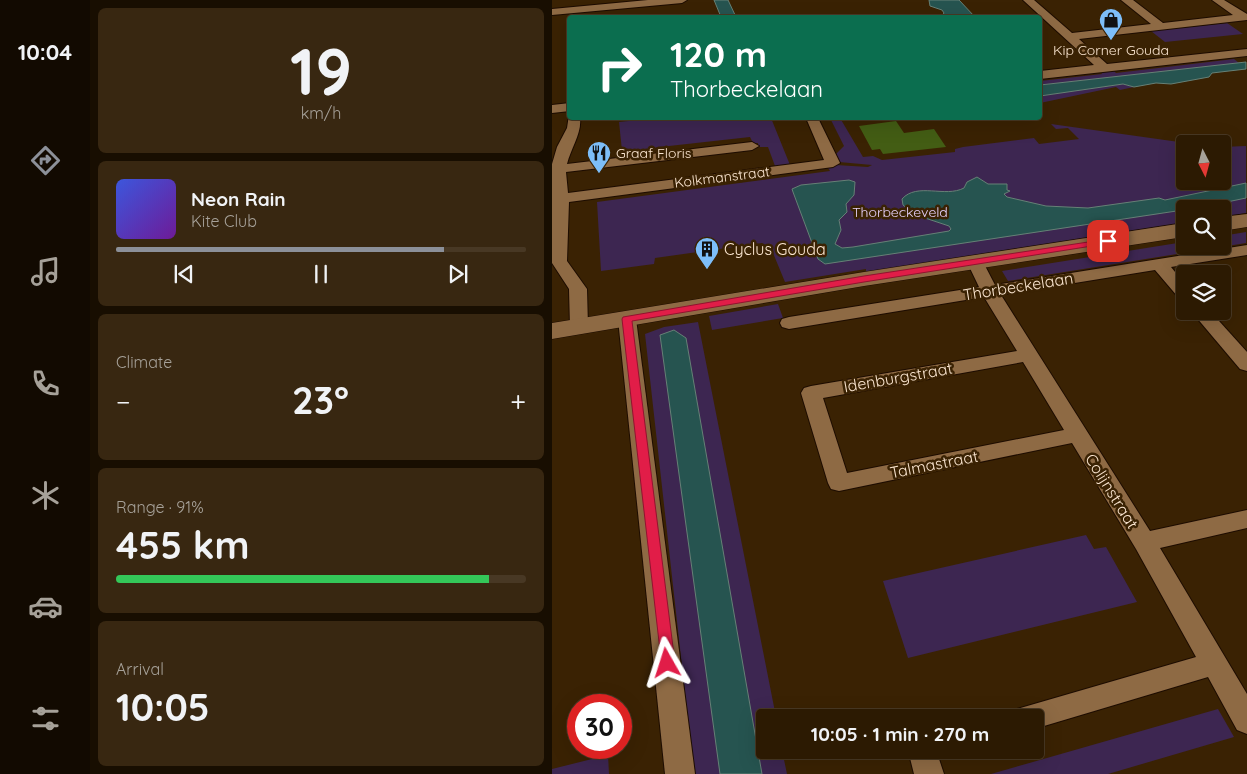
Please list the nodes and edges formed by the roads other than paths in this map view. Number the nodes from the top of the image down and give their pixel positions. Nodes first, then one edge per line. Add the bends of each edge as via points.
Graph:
1 (682, 0) edge
2 (1028, 0) edge
3 (1126, 0) edge
4 (1217, 0) edge
5 (570, 9) edge
6 (552, 12) edge
7 (1245, 17) edge
8 (1160, 26) junction
9 (1069, 37) junction
10 (1246, 52) edge
11 (1104, 68) junction
12 (1042, 75) edge
13 (567, 107) edge
14 (552, 109) edge
15 (574, 120) edge
16 (813, 120) edge
17 (752, 146) dead end
18 (558, 169) junction
19 (556, 199) edge
20 (1246, 220) edge
21 (1231, 222) edge
22 (1176, 231) edge
23 (1246, 250) edge
24 (975, 262) junction
25 (1160, 265) junction
26 (1176, 284) edge
27 (989, 290) junction
28 (627, 319) junction
29 (1208, 320) edge
30 (789, 323) dead end
31 (579, 327) junction
32 (552, 331) edge
33 (1029, 355) junction
34 (1246, 365) edge
35 (825, 435) joint
36 (1077, 435) junction
37 (1246, 519) edge
38 (1144, 542) junction
39 (1213, 664) junction
40 (1044, 713) edge
41 (1246, 722) edge
42 (925, 759) edge
43 (680, 774) edge
44 (929, 774) edge

1 - 5 street
2 - 9 street
3 - 8 street
4 - 7 street
5 - 6 street
7 - 8 street
8 - 9 street
9 - 11 street
10 - 11 street
11 - 12 street
13 - 14 street
15 - 18 street
16 - 19 street, Kolkmanstraat via 833,163
17 - 18 street
18 - 19 street
19 - 31 street via 559,262 578,289
20 - 21 main road
22 - 24 main road, Thorbeckelaan
23 - 25 street, Thorbeckelaan
24 - 27 street, Colijnstraat
24 - 28 main road, Thorbeckelaan
25 - 26 street
25 - 27 street, Thorbeckelaan
27 - 30 street, Thorbeckelaan
27 - 33 street, Colijnstraat
28 - 31 main road, Thorbeckelaan
28 - 43 street
29 - 34 street
31 - 32 main road, Thorbeckelaan
33 - 35 street, Idenburgstraat via 811,392
33 - 36 street, Colijnstraat
35 - 36 street, Talmastraat via 840,483
36 - 38 street, Colijnstraat
37 - 38 street
38 - 39 street, Colijnstraat
39 - 40 street
39 - 41 street, Colijnstraat
42 - 44 street

